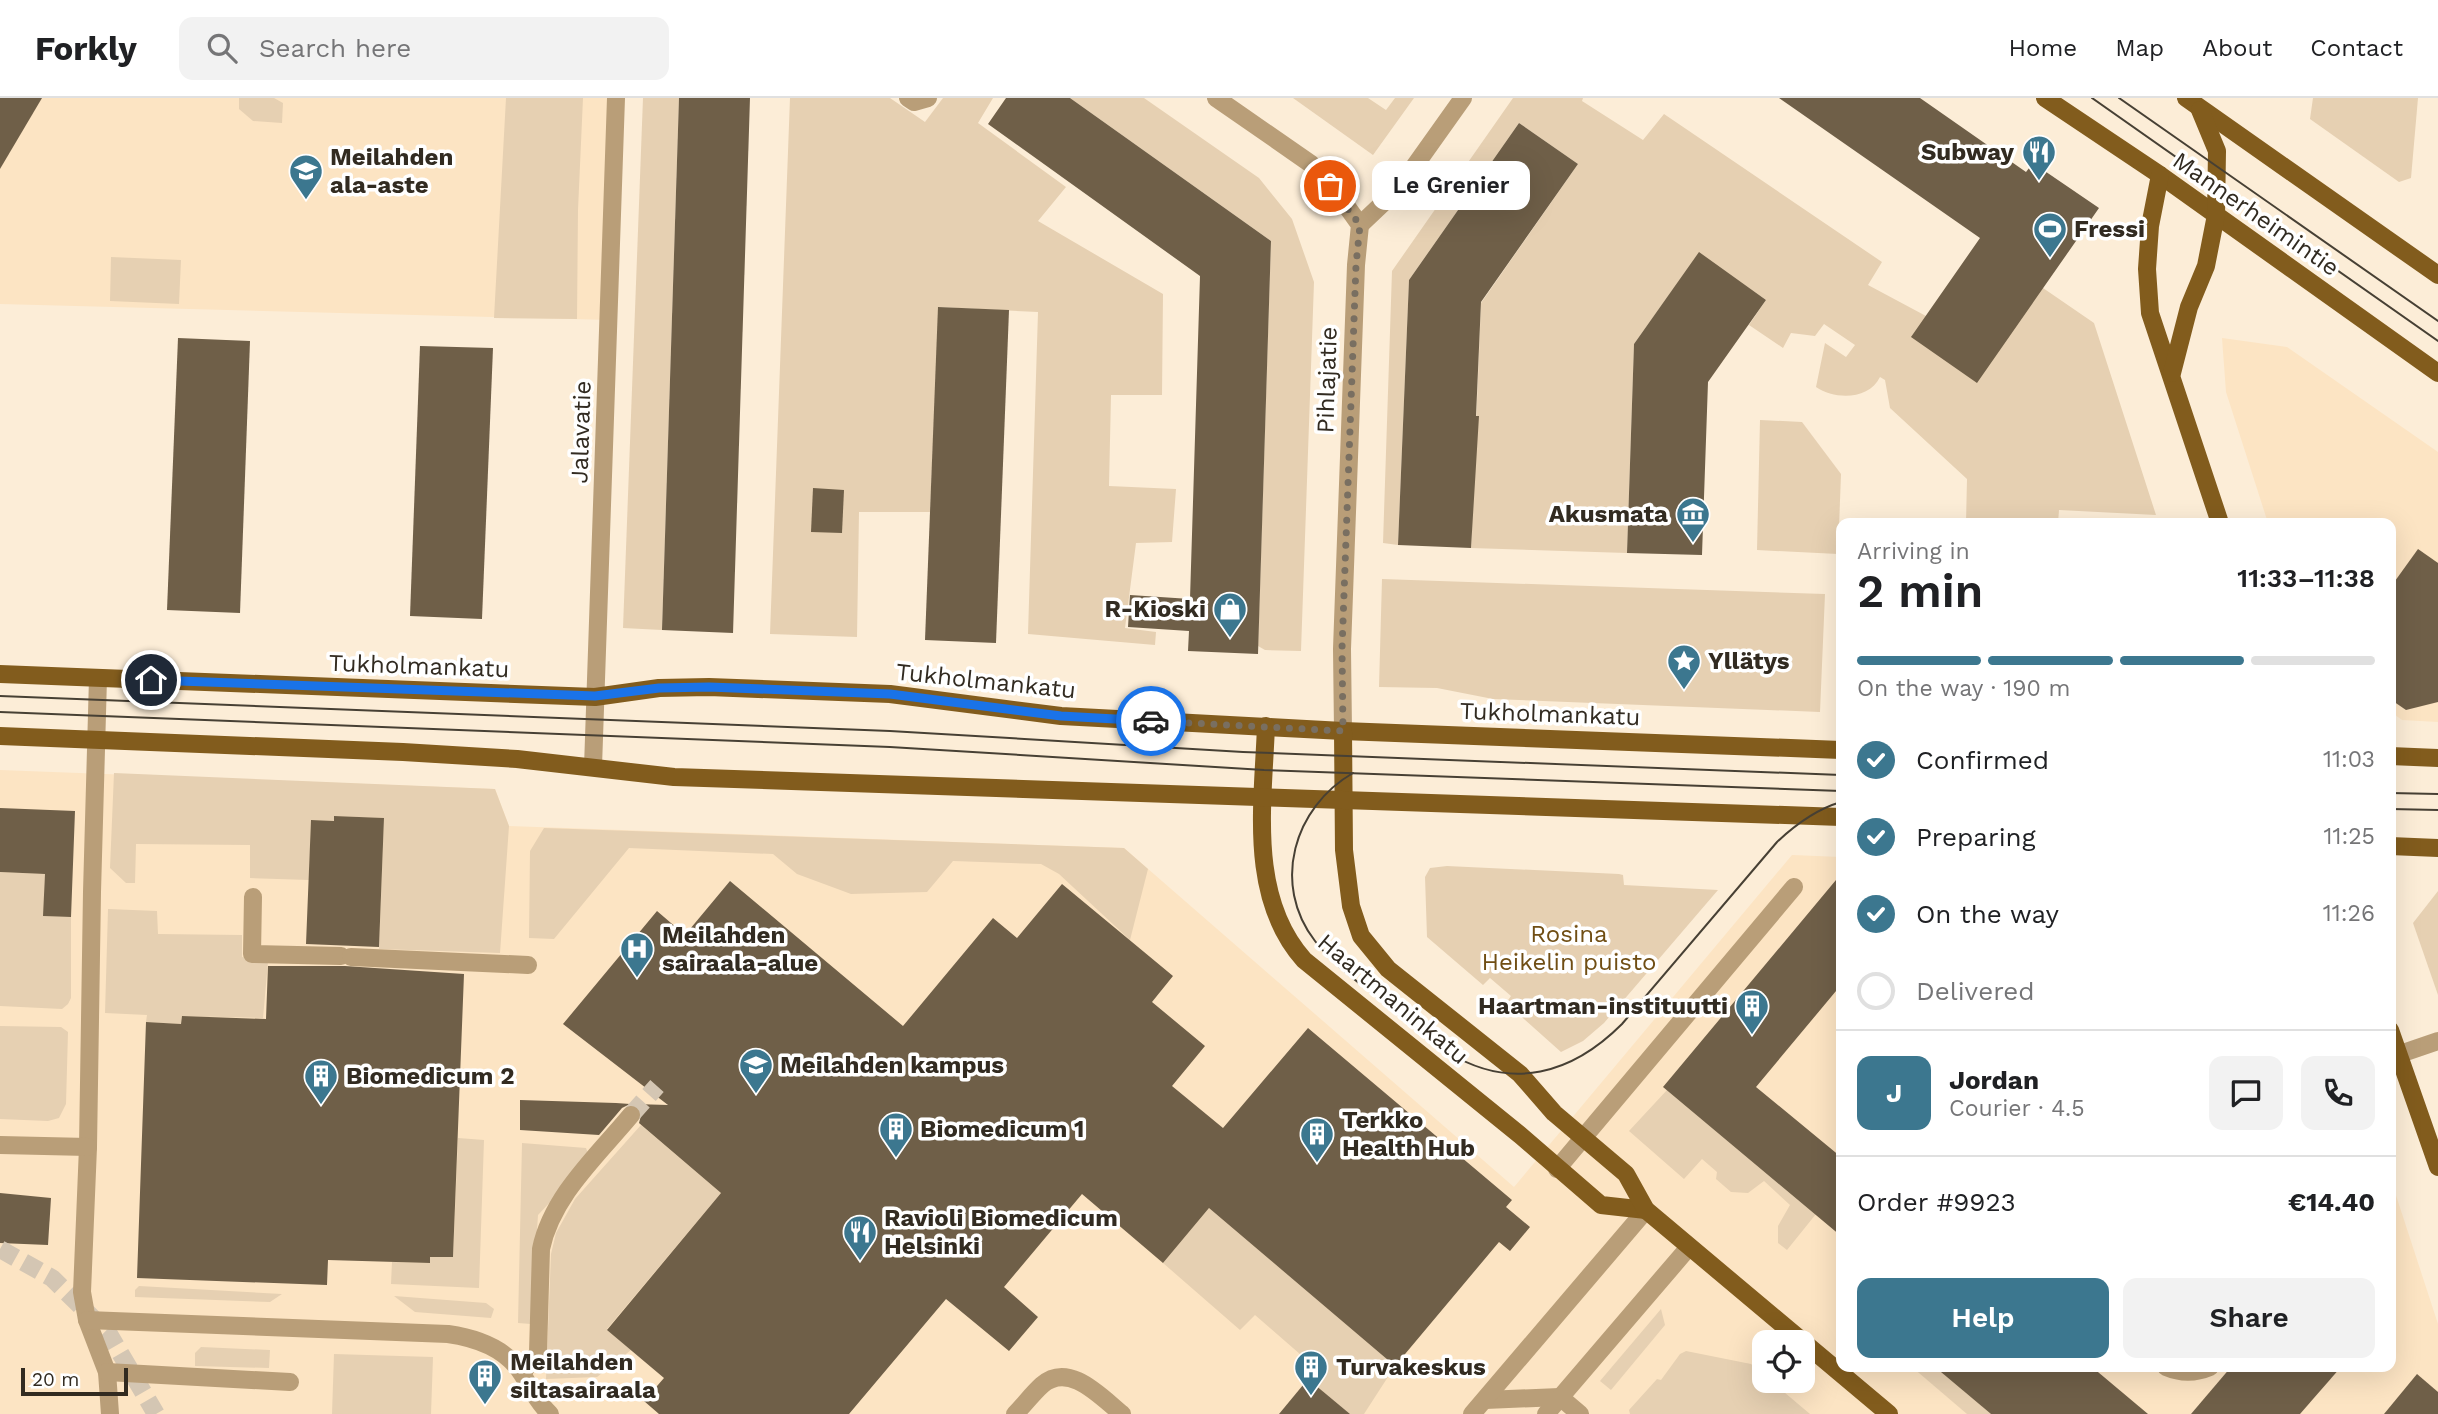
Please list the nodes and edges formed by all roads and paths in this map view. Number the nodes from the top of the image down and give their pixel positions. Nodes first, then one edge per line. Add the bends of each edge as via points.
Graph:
1 (616, 98) edge
2 (908, 98) edge
3 (928, 98) edge
4 (1216, 98) edge
5 (1463, 98) edge
6 (2045, 98) edge
7 (2186, 98) edge
8 (2200, 110) junction
9 (2160, 175) junction
10 (2216, 215) junction
11 (1360, 225) junction
12 (2438, 275) edge
13 (2438, 373) edge
14 (2172, 374) junction
15 (2218, 518) edge
16 (0, 674) edge
17 (99, 678) junction
18 (595, 696) junction
19 (1266, 726) junction
20 (1343, 731) junction
21 (0, 736) edge
22 (96, 740) junction
23 (1836, 750) edge
24 (2396, 756) edge
25 (2438, 758) edge
26 (593, 767) junction
27 (1264, 799) junction
28 (1344, 801) junction
29 (1836, 817) edge
30 (2396, 846) edge
31 (2438, 848) edge
32 (1794, 887) dead end
33 (253, 897) dead end
34 (528, 965) dead end
35 (2438, 1041) edge
36 (2396, 1044) edge
37 (2400, 1054) junction
38 (631, 1115) tunnel mouth
39 (1582, 1137) junction
40 (0, 1145) edge
41 (88, 1147) junction
42 (2438, 1167) edge
43 (1557, 1169) junction
44 (1646, 1210) junction
45 (1689, 1247) junction
46 (87, 1320) junction
47 (1836, 1370) edge
48 (107, 1372) junction
49 (1839, 1372) edge
50 (522, 1373) junction
51 (290, 1382) dead end
52 (1560, 1397) junction
53 (1487, 1407) edge
54 (110, 1414) edge
55 (550, 1414) edge
56 (1015, 1414) edge
57 (1122, 1414) edge
58 (1472, 1414) edge
59 (1546, 1414) edge
60 (1580, 1414) edge
61 (1889, 1414) edge

1 - 18 street, Jalavatie
2 - 3 street via 914,102
4 - 11 street via 1311,164
5 - 11 street via 1399,188
6 - 9 main road, Mannerheimintie
7 - 8 main road
8 - 10 main road via 2217,151
8 - 12 main road
9 - 10 main road, Mannerheimintie
9 - 14 main road via 2147,269 2151,313
10 - 13 main road, Mannerheimintie
10 - 14 main road via 2206,266 2189,307
11 - 20 street, Pihlajatie via 1344,587
14 - 15 main road
16 - 17 main road, Tukholmankatu
17 - 18 main road, Tukholmankatu
17 - 22 street
18 - 19 main road, Tukholmankatu via 709,687 890,694 1061,716
18 - 26 street, Jalavatie
19 - 20 main road, Tukholmankatu
19 - 27 main road, Haartmaninkatu
20 - 23 main road, Tukholmankatu
20 - 28 main road, Haartmaninkatu
21 - 22 main road
22 - 26 main road via 403,752
22 - 41 street
24 - 25 main road
26 - 27 main road via 674,777
27 - 28 main road
27 - 43 main road, Haartmaninkatu via 1266,883 1290,944
28 - 29 main road
28 - 39 main road, Haartmaninkatu via 1350,900 1362,936 1388,969 1520,1074
30 - 31 main road
32 - 39 street
33 - 34 street via 251,954
35 - 37 street
36 - 37 main road
37 - 42 main road
38 - 50 street via 560,1201 544,1235 538,1353
39 - 43 street
39 - 44 main road, Haartmaninkatu via 1626,1174
40 - 41 street
41 - 46 street via 82,1292
43 - 44 main road, Haartmaninkatu via 1601,1205
44 - 45 main road, Haartmaninkatu
44 - 53 street
45 - 47 main road, Haartmaninkatu
45 - 52 street
46 - 48 street
46 - 50 street via 460,1335 495,1349
48 - 51 street
48 - 54 street
49 - 61 main road, Haartmaninkatu
50 - 55 street
52 - 53 street
52 - 59 street
52 - 60 street
53 - 58 street
56 - 57 street via 1048,1381 1071,1377

